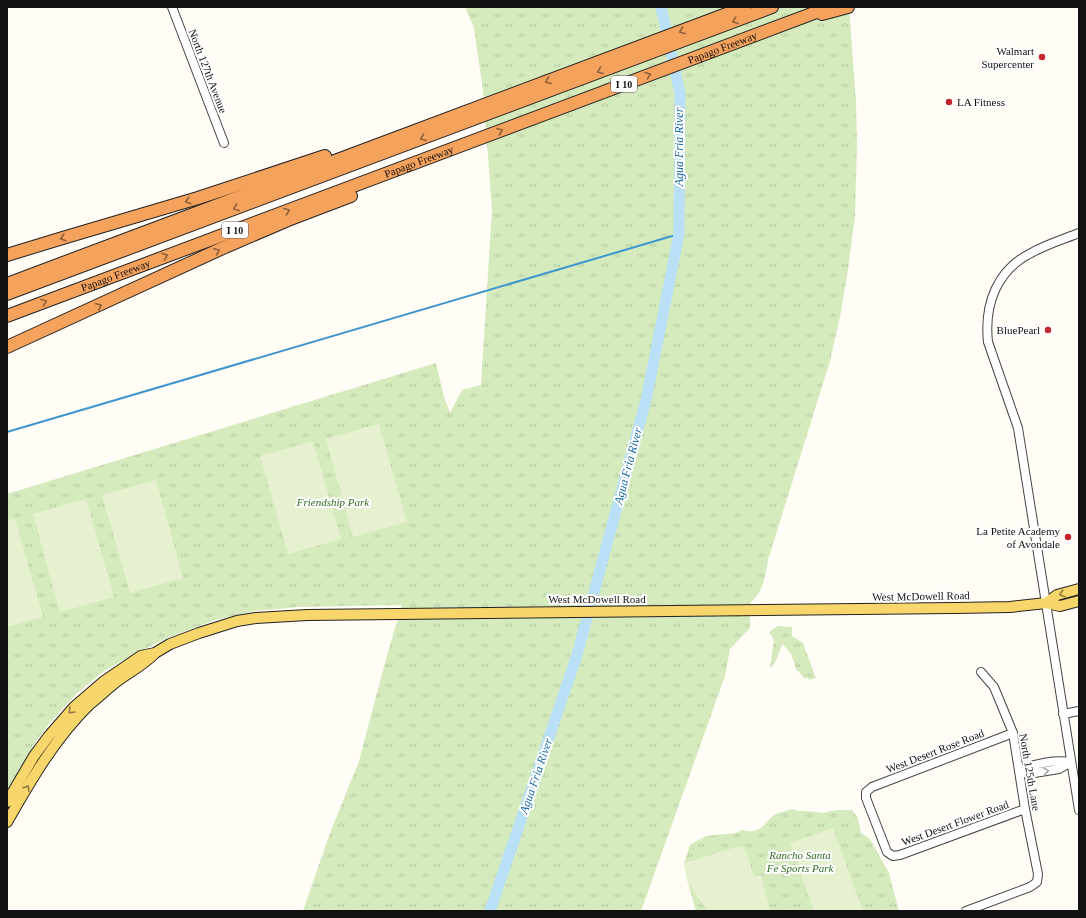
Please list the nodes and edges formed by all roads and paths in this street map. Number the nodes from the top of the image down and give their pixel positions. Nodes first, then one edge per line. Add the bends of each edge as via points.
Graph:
1 (172, 7) edge
2 (745, 7) edge
3 (772, 7) edge
4 (830, 7) edge
5 (848, 7) edge
6 (784, 24) junction
7 (458, 120) junction
8 (224, 143) dead end
9 (360, 152) junction
10 (378, 177) junction
11 (1079, 233) edge
12 (7, 255) edge
13 (7, 284) edge
14 (7, 294) edge
15 (7, 316) edge
16 (7, 347) edge
17 (1079, 589) edge
18 (1079, 601) edge
19 (1046, 603) junction
20 (155, 652) junction
21 (981, 672) dead end
22 (1079, 711) edge
23 (1063, 714) junction
24 (1013, 733) junction
25 (1071, 762) junction
26 (1020, 771) junction
27 (7, 802) edge
28 (1025, 809) junction
29 (1079, 810) edge
30 (7, 822) edge
31 (893, 856) joint
32 (966, 911) edge

1 - 8 street, North 127th Avenue
2 -> 7 highway
3 -> 7 highway
4 - 6 highway, Papago Freeway / I 10
5 - 6 highway
10 -> 6 highway, Papago Freeway / I 10
7 - 9 highway
7 -> 14 highway
9 -> 12 highway via 328,156
9 - 13 highway
15 -> 10 highway, Papago Freeway / I 10
16 -> 10 highway via 225,247 352,195
11 - 19 street via 1033,251 1013,266 995,288 986,328 988,342 1018,428
17 -> 19 main road, West McDowell Road via 1057,595
18 - 19 main road, West McDowell Road via 1060,606
19 - 20 main road, West McDowell Road via 999,607 306,615 237,621 199,633
19 - 23 street
20 -> 27 main road, West McDowell Road via 141,656 120,669 74,707 34,756
30 -> 20 main road, West McDowell Road via 48,754 71,725 90,704 147,661
21 - 24 street, North 125th Lane via 994,687
22 - 23 street
23 - 25 street
24 - 26 street, North 125th Lane
24 - 31 street, West Desert Rose Road via 872,787 866,792 887,852
25 - 26 street via 1059,769 1028,774
25 - 29 street
26 - 28 street, North 125th Lane
28 - 31 street, West Desert Flower Road
28 - 32 street, North 125th Lane via 1038,874 1037,882

